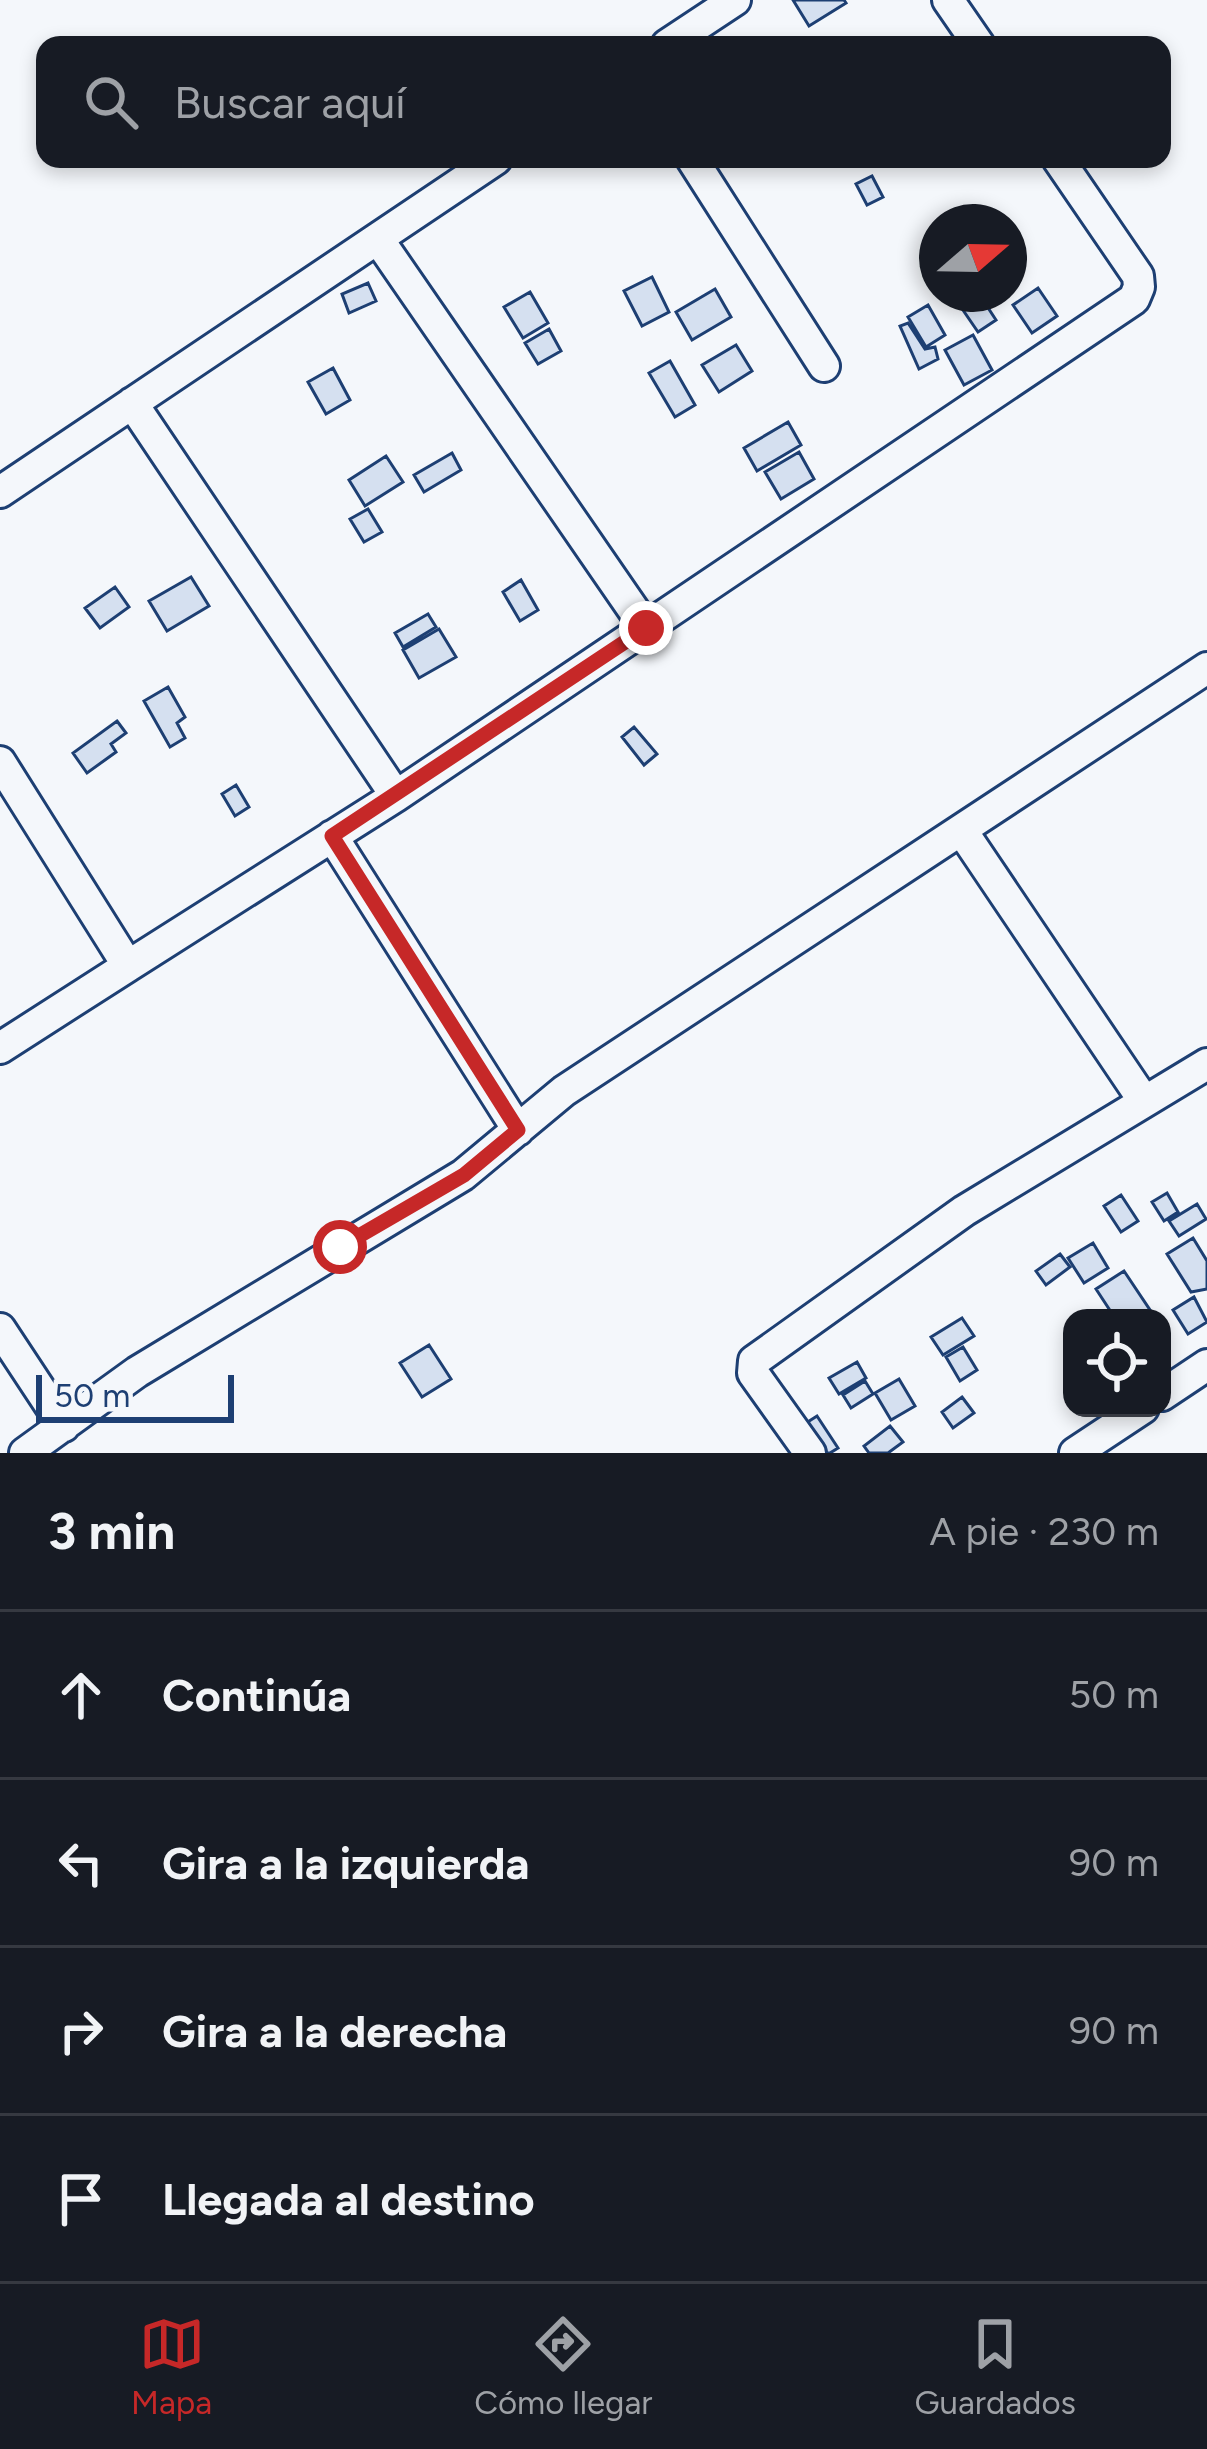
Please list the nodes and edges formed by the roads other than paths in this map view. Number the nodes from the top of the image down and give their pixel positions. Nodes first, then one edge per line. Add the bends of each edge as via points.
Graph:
1 (735, 0) edge
2 (948, 0) edge
3 (696, 10) edge
4 (674, 36) edge
5 (973, 36) edge
6 (483, 168) edge
7 (698, 168) edge
8 (1064, 168) edge
9 (378, 239) junction
10 (824, 366) dead end
11 (132, 403) junction
12 (0, 491) edge
13 (646, 628) junction
14 (1207, 668) edge
15 (0, 762) edge
16 (396, 796) junction
17 (962, 831) junction
18 (332, 836) junction
19 (128, 966) junction
20 (0, 1048) edge
21 (1207, 1064) edge
22 (1144, 1101) junction
23 (518, 1130) junction
24 (0, 1329) edge
25 (1207, 1365) edge
26 (1171, 1389) edge
27 (1129, 1417) edge
28 (64, 1426) junction
29 (26, 1453) edge
30 (810, 1453) edge
31 (1076, 1453) edge

1 - 3 street
2 - 5 street
3 - 4 street
6 - 9 street
7 - 10 street
8 - 13 street via 1138,276 1134,299
9 - 11 street
9 - 13 street
11 - 12 street
11 - 16 street
13 - 16 street
14 - 17 street
15 - 19 street
16 - 18 street
17 - 22 street
17 - 23 street via 564,1090
18 - 19 street
18 - 23 street
19 - 20 street
21 - 22 street
22 - 30 street via 964,1211 754,1361 753,1373
23 - 28 street via 464,1175 137,1372
24 - 28 street
25 - 26 street
27 - 31 street
28 - 29 street

